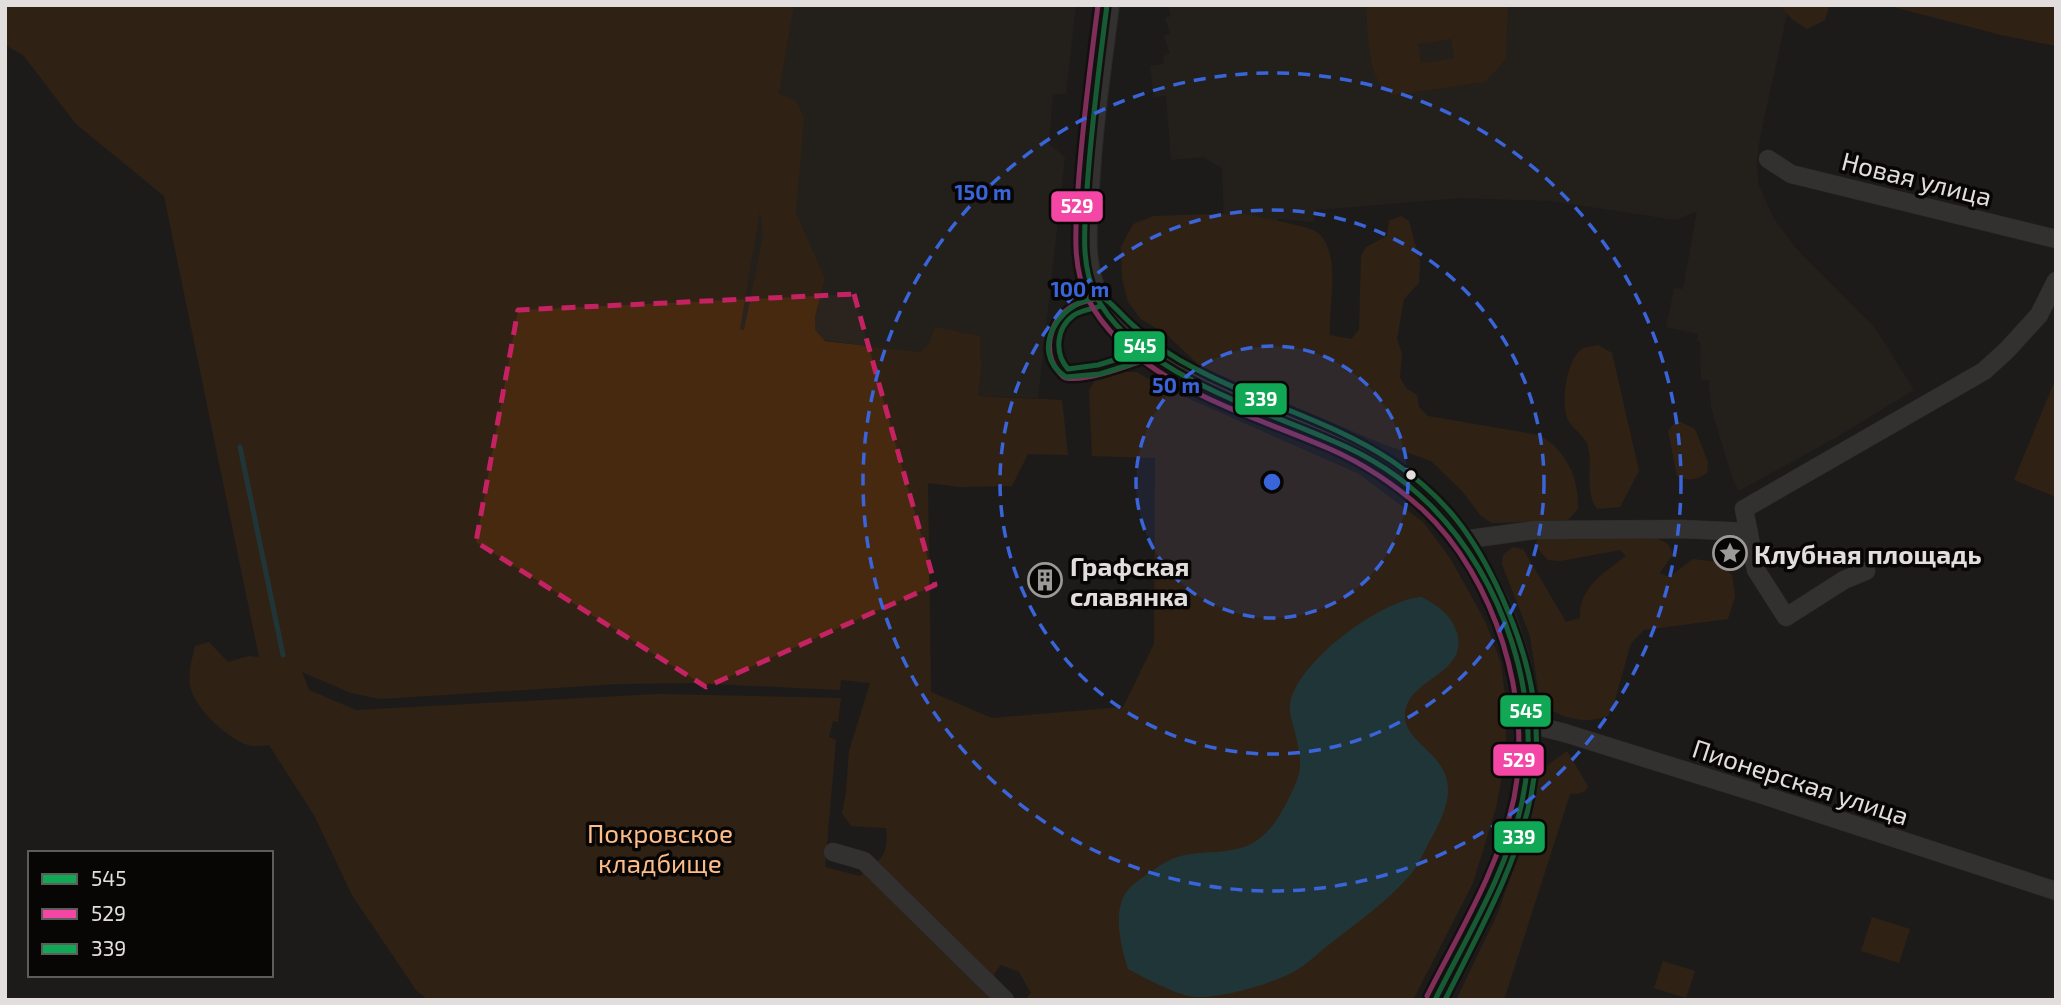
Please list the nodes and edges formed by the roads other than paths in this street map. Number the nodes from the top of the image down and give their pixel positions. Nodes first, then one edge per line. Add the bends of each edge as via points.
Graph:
1 (1107, 5) edge
2 (1768, 159) dead end
3 (2056, 240) edge
4 (2056, 281) edge
5 (1749, 532) junction
6 (1462, 540) junction
7 (1866, 571) dead end
8 (1529, 724) junction
9 (833, 852) dead end
10 (2056, 891) edge
11 (1005, 1000) edge
12 (1435, 1000) edge

1 - 6 main road via 1091,122 1084,244 1086,268 1101,306 1131,338 1167,365 1242,404 1357,452 1399,477 1439,512
2 - 3 street, Новая улица via 1790,174
4 - 5 street via 2039,315 1984,371 1744,509
5 - 6 street via 1535,530
5 - 7 street via 1756,570 1786,617
6 - 8 main road via 1501,615 1519,670
8 - 10 street, Пионерская улица
8 - 12 main road via 1522,800 1507,850
9 - 11 street via 864,861

